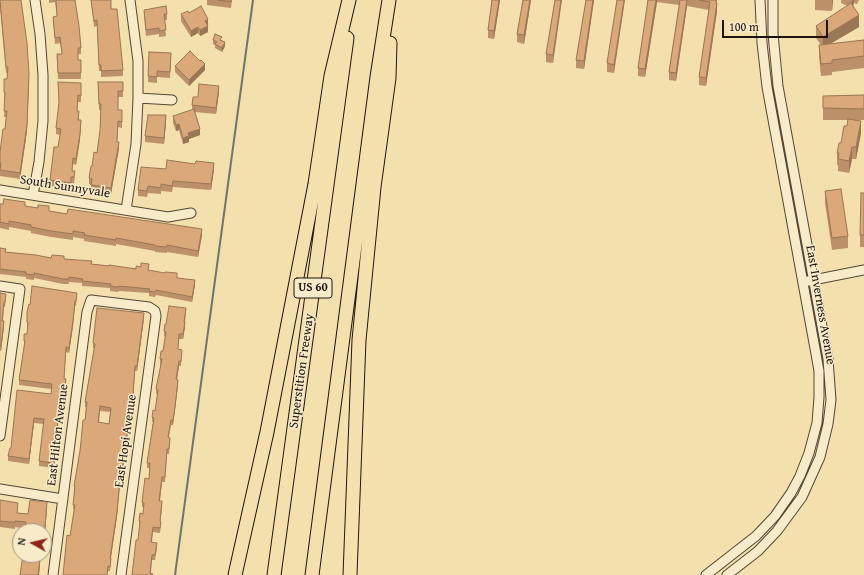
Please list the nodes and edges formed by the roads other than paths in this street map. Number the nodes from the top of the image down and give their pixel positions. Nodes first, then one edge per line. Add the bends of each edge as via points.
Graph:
1 (35, 0) edge
2 (134, 0) edge
3 (350, 0) edge
4 (390, 0) edge
5 (760, 0) edge
6 (773, 0) edge
7 (778, 86) junction
8 (767, 87) junction
9 (138, 98) junction
10 (172, 100) dead end
11 (0, 190) edge
12 (33, 195) junction
13 (126, 210) junction
14 (191, 212) dead end
15 (864, 270) edge
16 (814, 280) junction
17 (803, 281) junction
18 (0, 286) edge
19 (91, 300) joint
20 (0, 436) edge
21 (814, 438) junction
22 (824, 441) junction
23 (0, 489) edge
24 (63, 499) junction
25 (52, 575) edge
26 (121, 575) edge
27 (235, 575) edge
28 (274, 575) edge
29 (312, 575) edge
30 (350, 575) edge
31 (706, 575) edge
32 (726, 575) edge

1 - 12 street via 43,75 44,121
2 - 9 street
3 - 27 highway via 331,76 316,184 267,432
3 - 28 highway, Superstition Freeway / US 60 via 342,77
4 - 29 highway, US 60 via 377,77
4 - 30 highway via 389,78 374,187 359,340
5 - 8 street, East Inverness Avenue
6 - 7 street, East Inverness Avenue
7 - 8 street
7 - 16 street, East Inverness Avenue
8 - 17 street, East Inverness Avenue
9 - 10 street
9 - 13 street via 136,144
11 - 12 street, South Sunnyvale
12 - 13 street, South Sunnyvale
13 - 14 street, South Sunnyvale via 168,217
15 - 16 street
16 - 17 street
16 - 22 street, East Inverness Avenue via 830,378 830,412
17 - 21 street, East Inverness Avenue via 819,371
18 - 20 street via 20,289
19 - 24 street, East Hilton Avenue via 87,312
19 - 26 street, East Hopi Avenue via 149,307 155,311 156,316
21 - 22 street
21 - 31 street, East Inverness Avenue via 800,476 775,516 746,545
22 - 32 street, East Inverness Avenue via 812,476 791,513 763,546
23 - 24 street
24 - 25 street, East Hilton Avenue

